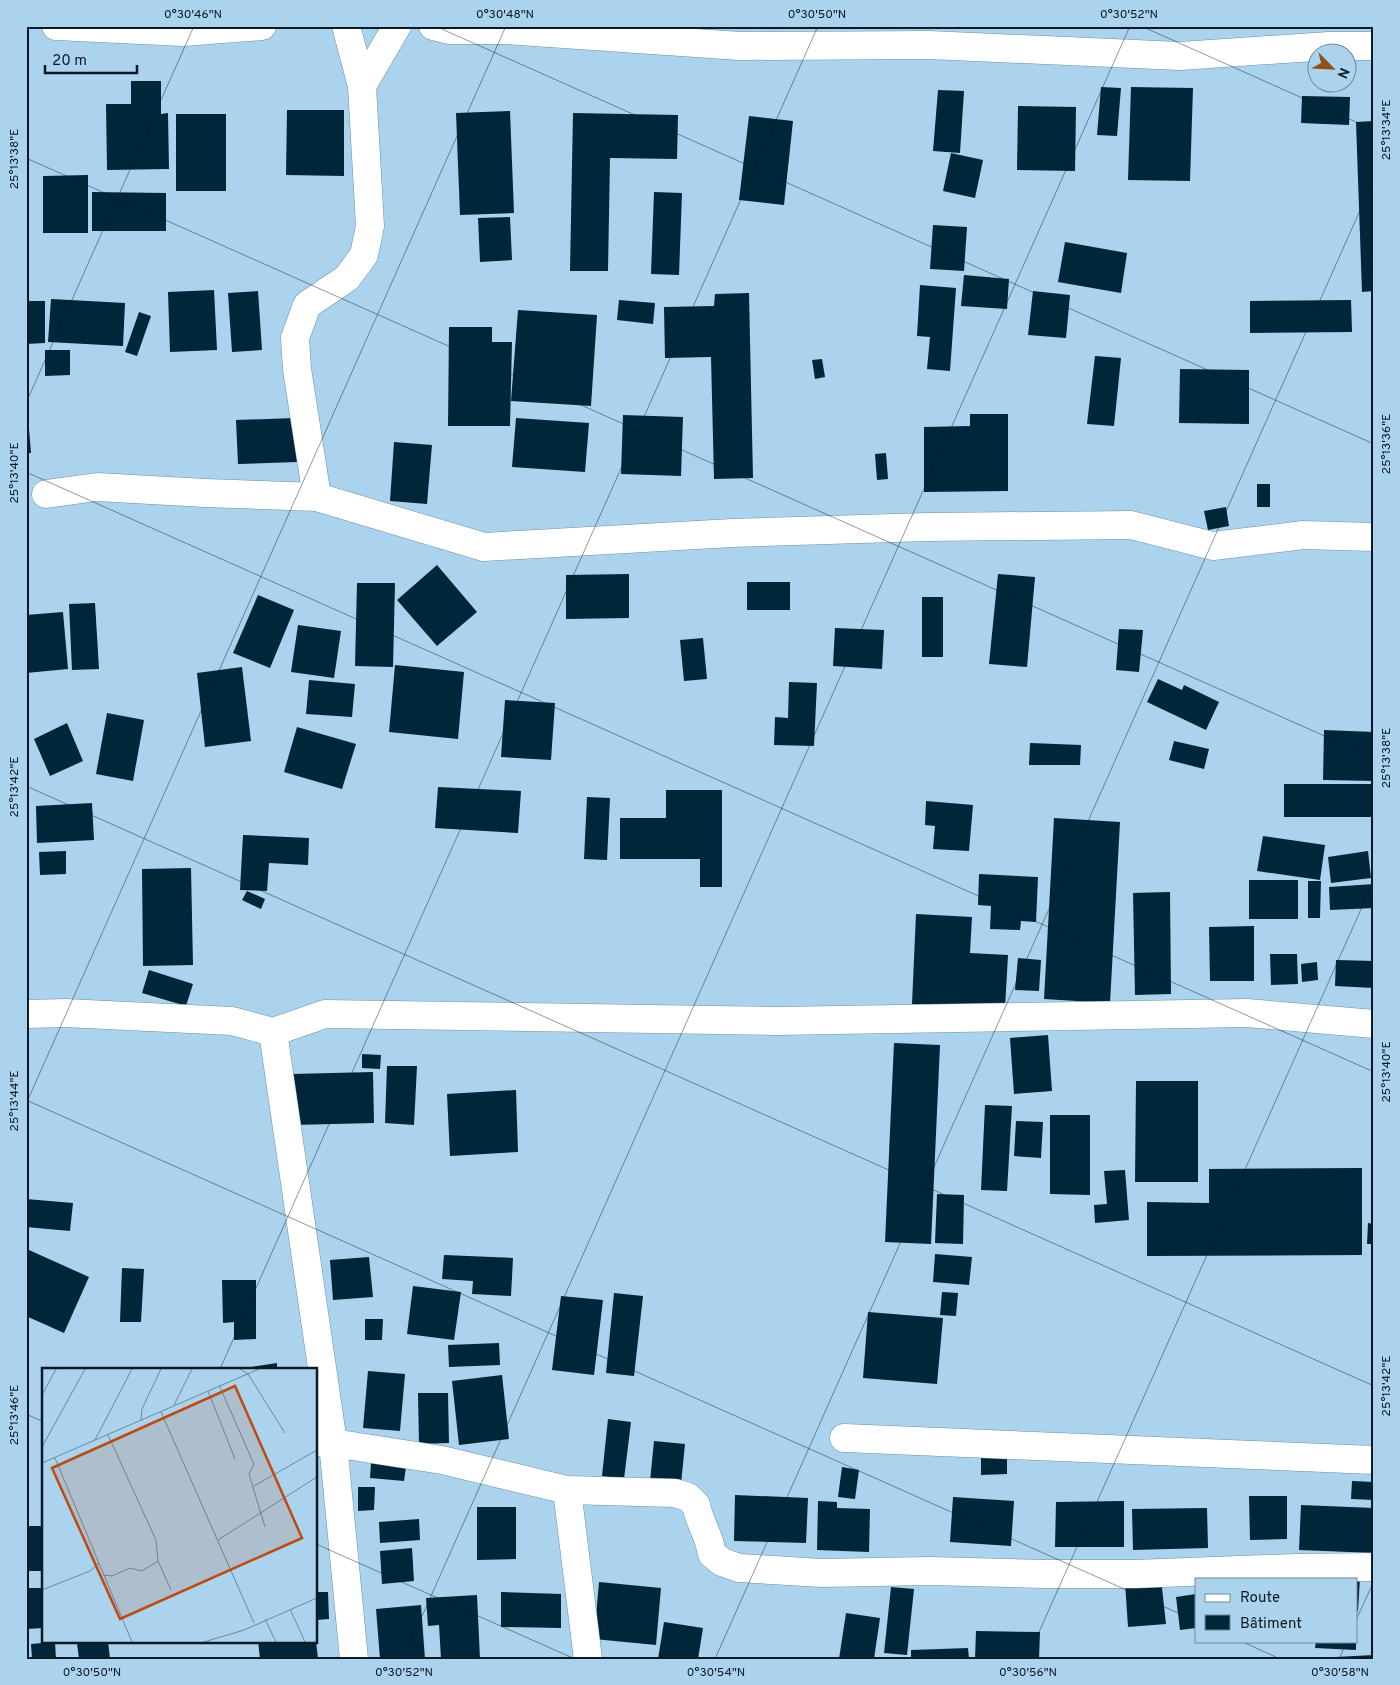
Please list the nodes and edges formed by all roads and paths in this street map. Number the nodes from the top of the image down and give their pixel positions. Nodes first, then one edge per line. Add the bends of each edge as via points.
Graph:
1 (56, 26) edge
2 (262, 26) edge
3 (346, 26) edge
4 (397, 26) edge
5 (444, 27) edge
6 (502, 28) edge
7 (1374, 46) edge
8 (362, 86) junction
9 (46, 494) dead end
10 (317, 498) junction
11 (1374, 537) edge
12 (26, 1014) edge
13 (1374, 1024) edge
14 (273, 1032) junction
15 (315, 1368) edge
16 (318, 1395) edge
17 (844, 1438) dead end
18 (324, 1443) edge
19 (1374, 1460) edge
20 (567, 1490) junction
21 (1374, 1567) edge
22 (354, 1659) edge
23 (588, 1659) edge

1 - 2 street via 183,32
3 - 8 street
4 - 8 street
5 - 6 street
6 - 7 street via 740,46 929,45 1180,56
8 - 10 street via 370,226 364,255 347,278 307,305 295,338
9 - 10 street via 97,487
10 - 11 street via 484,548 732,533 927,527 1131,525 1213,546 1303,535
12 - 14 street via 232,1021
13 - 14 street via 1247,1013 776,1021 325,1014
14 - 15 street
16 - 18 street
17 - 19 street
18 - 20 street via 442,1460
18 - 22 street
20 - 21 street via 675,1493 688,1497 696,1505 712,1554 739,1568 822,1573 1099,1574
20 - 23 street

